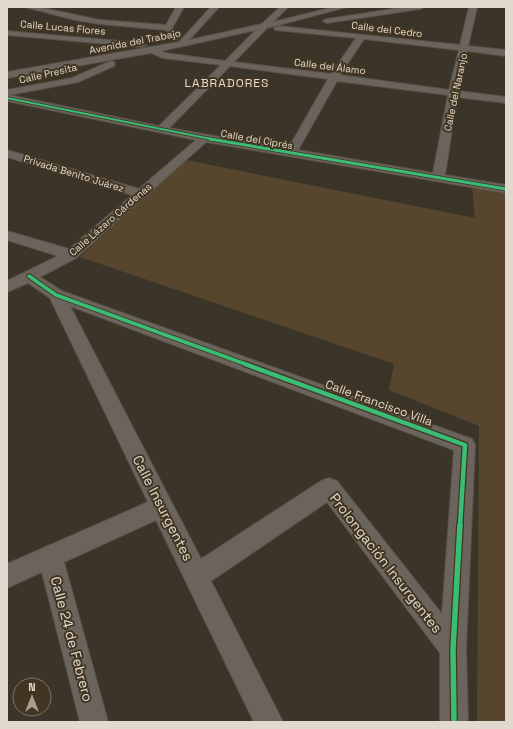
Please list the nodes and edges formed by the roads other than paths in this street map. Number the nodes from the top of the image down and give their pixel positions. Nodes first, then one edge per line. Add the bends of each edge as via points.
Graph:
1 (29, 7) edge
2 (64, 7) edge
3 (180, 7) edge
4 (215, 7) edge
5 (284, 7) edge
6 (343, 7) edge
7 (420, 7) edge
8 (473, 7) edge
9 (56, 13) junction
10 (42, 20) dead end
11 (30, 27) dead end
12 (265, 27) junction
13 (168, 28) junction
14 (294, 29) junction
15 (7, 33) edge
16 (16, 34) junction
17 (361, 36) junction
18 (7, 40) edge
19 (182, 43) junction
20 (164, 47) junction
21 (464, 49) junction
22 (152, 50) junction
23 (138, 52) junction
24 (506, 53) edge
25 (227, 64) junction
26 (7, 75) edge
27 (334, 77) junction
28 (7, 93) edge
29 (454, 93) junction
30 (7, 98) edge
31 (506, 100) edge
32 (162, 129) junction
33 (204, 138) junction
34 (7, 153) edge
35 (290, 153) junction
36 (438, 178) junction
37 (506, 188) edge
38 (140, 193) junction
39 (7, 234) edge
40 (71, 254) junction
41 (15, 280) edge
42 (56, 295) junction
43 (162, 506) junction
44 (50, 556) junction
45 (7, 576) edge
46 (197, 576) junction
47 (453, 649) junction
48 (94, 722) edge
49 (269, 722) edge
50 (454, 722) edge

1 - 9 street
2 - 9 street
3 - 13 street
4 - 19 street
5 - 12 street
6 - 12 street
7 - 14 street via 326,21
8 - 21 street, Calle del Naranjo
9 - 10 street
9 - 13 street via 100,22
11 - 16 street
12 - 14 street, Calle del Cedro
12 - 19 street, Avenida del Trabajo
12 - 25 street
13 - 19 street
14 - 17 street, Calle del Cedro
15 - 16 street, Calle Lucas Flores
16 - 18 street
16 - 20 street, Calle Lucas Flores
17 - 21 street, Calle del Cedro
17 - 27 street
19 - 20 street, Avenida del Trabajo
20 - 22 street, Avenida del Trabajo
21 - 24 street, Calle del Cedro
21 - 29 street, Calle del Naranjo
22 - 23 street, Avenida del Trabajo
22 - 25 street, Calle del Álamo via 163,55
23 - 26 street, Avenida del Trabajo
23 - 28 street, Calle Presita via 75,80
25 - 27 street, Calle del Álamo
25 - 32 street
27 - 29 street, Calle del Álamo
27 - 35 street
29 - 31 street, Calle del Álamo
29 - 36 street, Calle del Naranjo
30 - 32 street, Calle del Ciprés
32 - 33 street, Calle del Ciprés
33 - 35 street, Calle del Ciprés
33 - 38 street, Calle Lázaro Cárdenas
34 - 38 street, Privada Benito Juárez
35 - 36 street, Calle del Ciprés
36 - 37 street, Calle del Ciprés
38 - 40 street, Calle Lázaro Cárdenas
39 - 40 street
40 - 41 street, Calle Lázaro Cárdenas
41 - 42 street, Calle Francisco Villa
42 - 43 street, Calle Insurgentes
42 - 47 street, Calle Francisco Villa via 465,445
43 - 44 street
43 - 46 street, Calle Insurgentes
44 - 45 street
44 - 48 street, Calle 24 de Febrero
46 - 47 street, Prolongación Insurgentes via 329,488
46 - 49 street, Calle Insurgentes
47 - 50 street, Calle Francisco Villa

